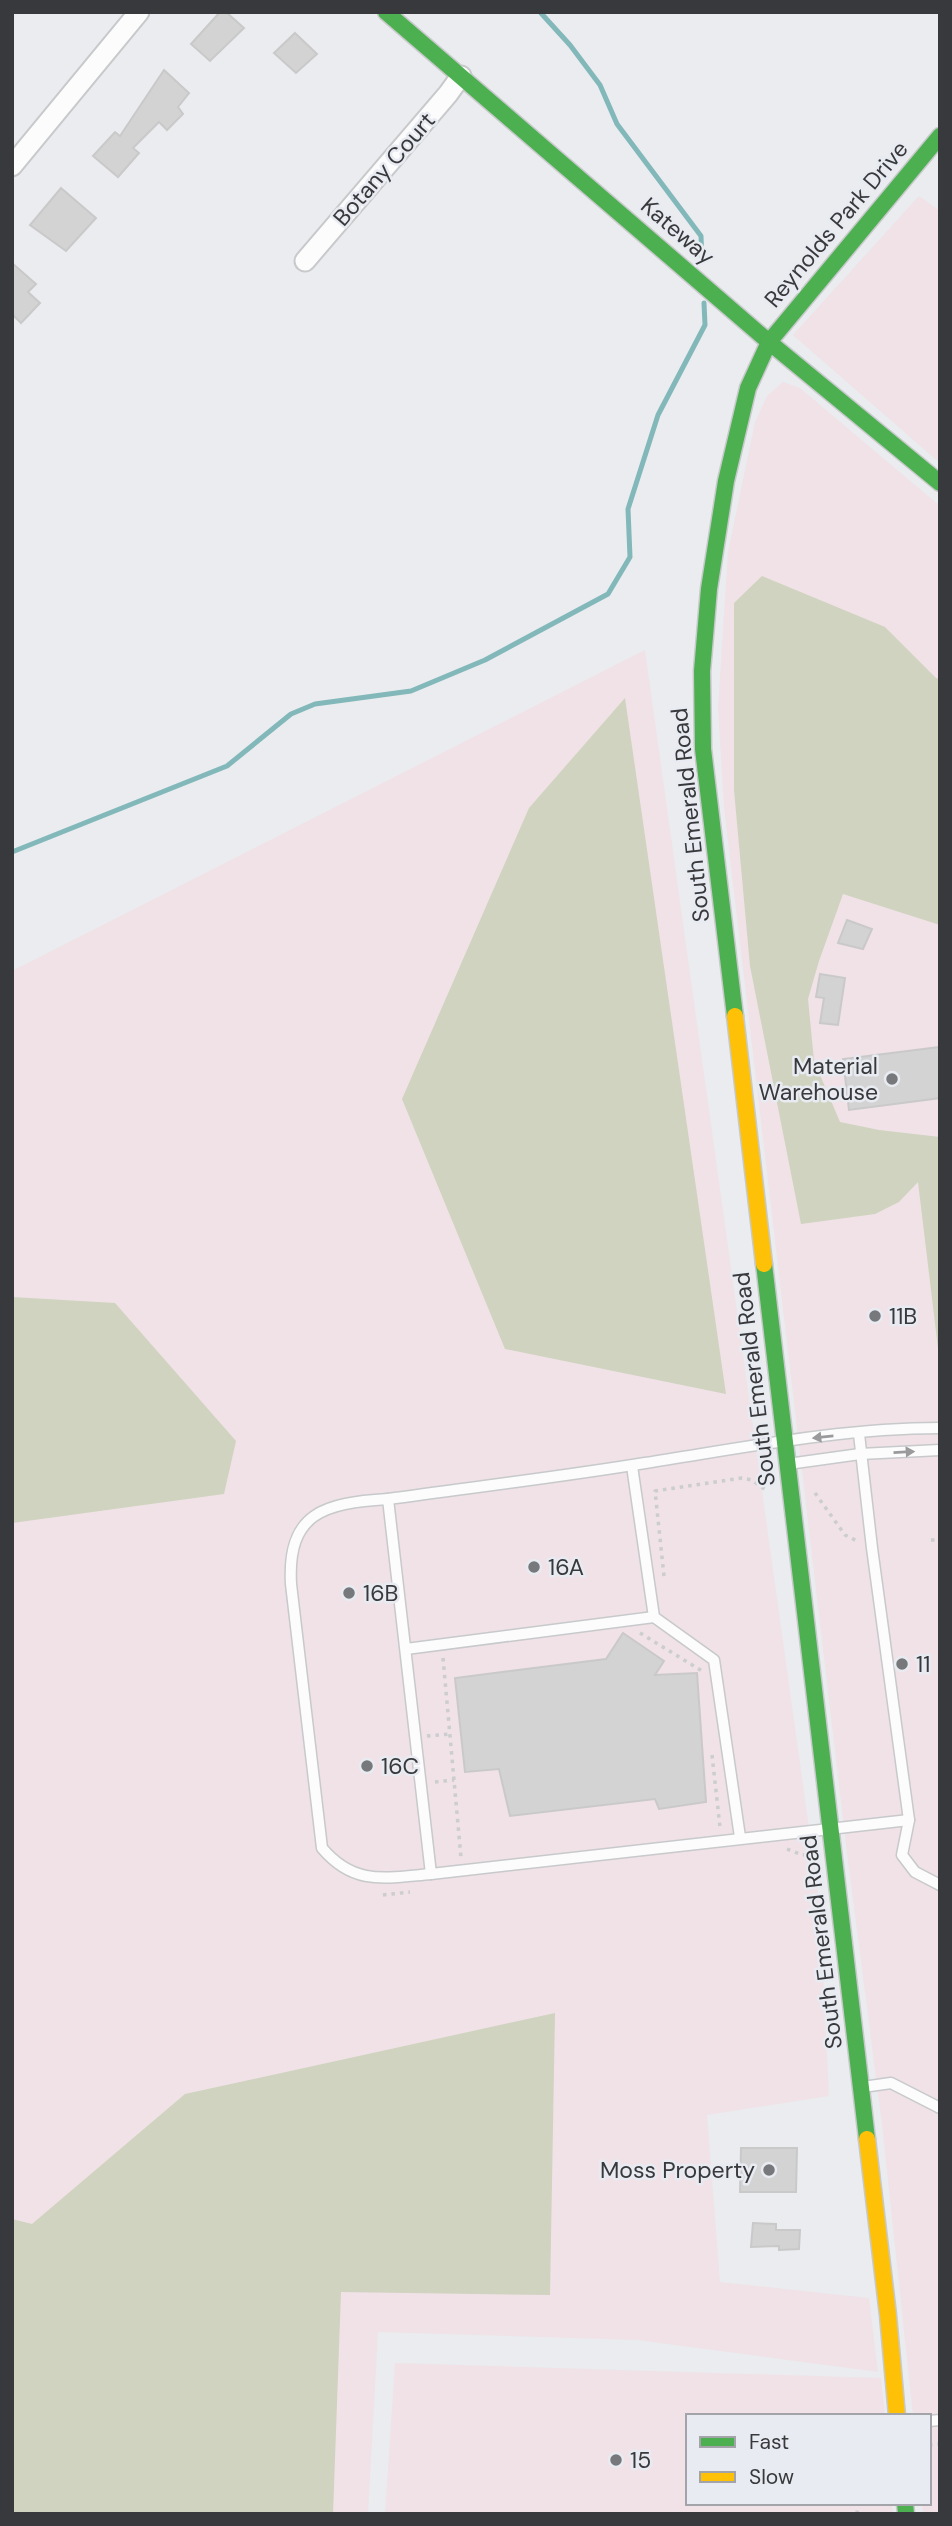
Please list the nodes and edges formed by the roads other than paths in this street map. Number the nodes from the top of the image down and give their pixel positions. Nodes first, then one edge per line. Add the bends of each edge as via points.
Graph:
1 (139, 12) edge
2 (386, 12) edge
3 (461, 76) junction
4 (940, 136) edge
5 (13, 165) edge
6 (305, 261) dead end
7 (769, 342) junction
8 (940, 483) edge
9 (940, 1428) edge
10 (859, 1434) junction
11 (784, 1441) junction
12 (940, 1450) edge
13 (860, 1454) junction
14 (788, 1464) junction
15 (632, 1466) junction
16 (388, 1499) junction
17 (654, 1617) junction
18 (405, 1649) junction
19 (909, 1820) junction
20 (830, 1829) junction
21 (740, 1837) junction
22 (430, 1874) junction
23 (940, 1885) edge
24 (861, 2087) junction
25 (940, 2108) edge
26 (897, 2414) edge

1 - 5 street
2 - 3 street, Kateway
3 - 6 street, Botany Court
3 - 7 street, Kateway
4 - 7 street, Reynolds Park Drive
7 - 8 street, Kateway
7 - 11 street, South Emerald Road via 748,388 726,481 709,589 701,709
9 - 10 lane
10 -> 11 lane
10 - 13 lane
11 - 14 street, South Emerald Road
11 - 15 lane
13 -> 12 lane
13 - 14 lane
13 - 19 lane
14 - 20 street, South Emerald Road
15 - 16 lane
15 - 17 lane
16 - 18 lane
16 - 22 lane via 333,1507 307,1520 297,1533 290,1562 291,1584 322,1847 335,1863 361,1876
17 - 18 lane
17 - 21 lane via 714,1660
18 - 22 lane
19 - 20 lane
19 - 23 lane via 902,1855 915,1872
20 - 21 lane
20 - 24 street, South Emerald Road
21 - 22 lane
24 - 25 lane via 891,2083
24 - 26 street, South Emerald Road

